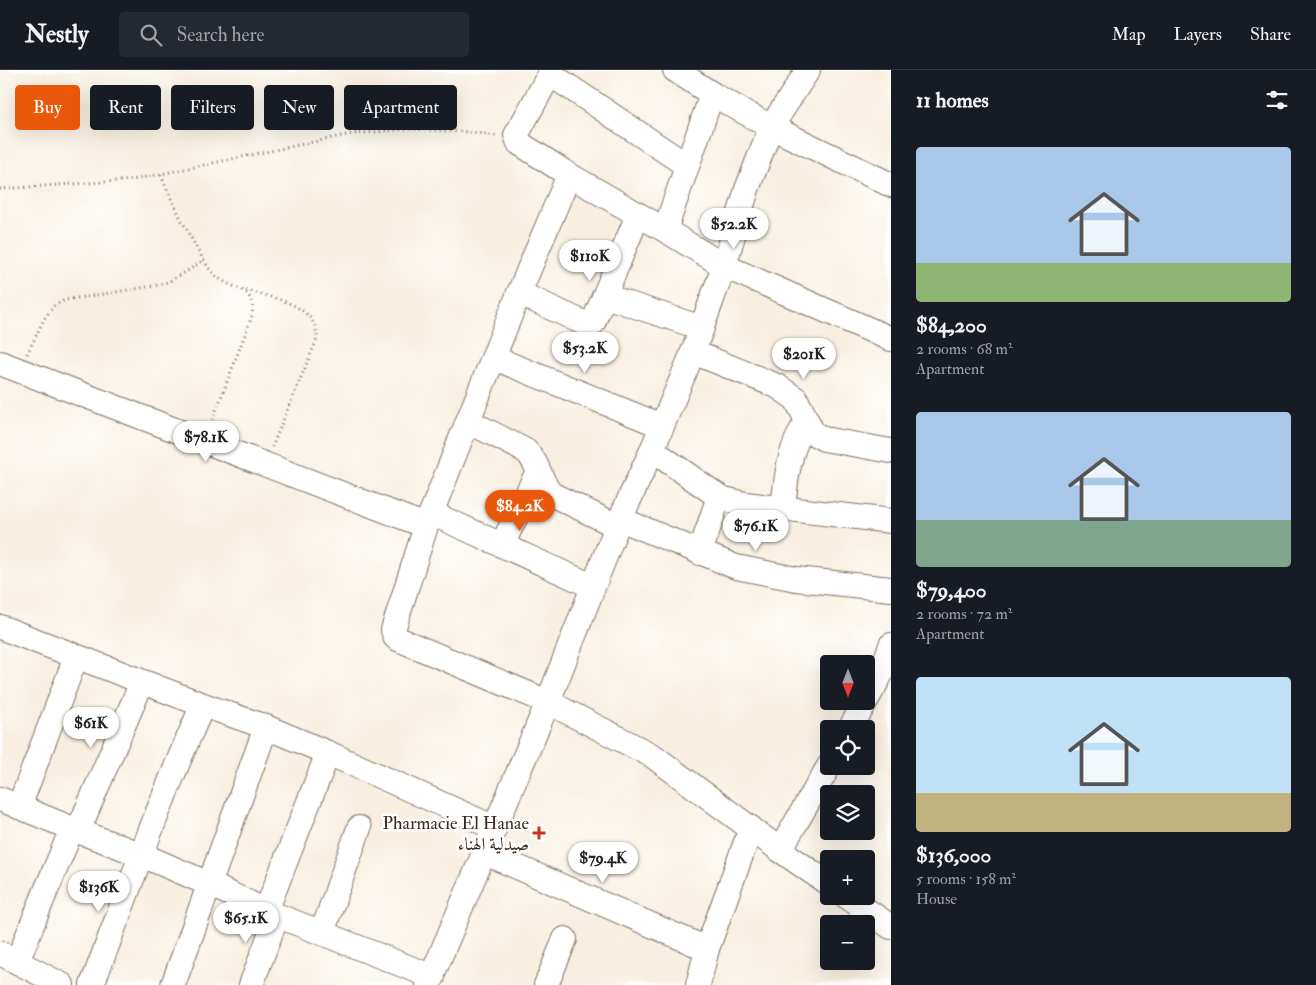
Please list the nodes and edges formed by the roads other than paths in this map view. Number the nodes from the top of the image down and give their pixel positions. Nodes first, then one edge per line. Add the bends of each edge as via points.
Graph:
1 (675, 70) edge
2 (808, 70) edge
3 (551, 72) edge
4 (712, 94) junction
5 (771, 127) junction
6 (686, 165) junction
7 (569, 174) junction
8 (891, 185) edge
9 (638, 215) junction
10 (665, 230) junction
11 (724, 266) junction
12 (519, 293) junction
13 (605, 296) junction
14 (702, 328) junction
15 (891, 340) edge
16 (693, 352) junction
17 (494, 358) junction
18 (10, 367) edge
19 (468, 421) junction
20 (806, 423) junction
21 (662, 426) junction
22 (652, 450) junction
23 (891, 451) edge
24 (538, 471) junction
25 (719, 496) junction
26 (783, 508) junction
27 (429, 520) junction
28 (891, 521) edge
29 (618, 522) junction
30 (502, 545) junction
31 (700, 553) junction
32 (592, 586) junction
33 (891, 589) edge
34 (0, 627) edge
35 (891, 645) edge
36 (76, 657) junction
37 (142, 682) junction
38 (548, 702) junction
39 (203, 705) junction
40 (855, 720) edge
41 (266, 727) junction
42 (328, 753) junction
43 (824, 775) edge
44 (6, 806) edge
45 (359, 828) dead end
46 (495, 828) junction
47 (750, 828) junction
48 (75, 830) junction
49 (780, 850) junction
50 (485, 853) junction
51 (142, 855) junction
52 (820, 878) edge
53 (209, 884) junction
54 (859, 905) edge
55 (271, 914) junction
56 (891, 927) edge
57 (322, 933) junction
58 (565, 939) dead end
59 (707, 949) junction
60 (9, 958) edge
61 (430, 981) edge
62 (62, 985) edge
63 (92, 985) edge
64 (173, 985) edge
65 (251, 985) edge
66 (546, 985) edge
67 (698, 985) edge

1 - 4 street
2 - 5 street
3 - 6 street
3 - 7 street via 517,139
4 - 5 street
4 - 6 street
5 - 8 street
5 - 11 street via 747,189
6 - 10 street
7 - 9 street
7 - 12 street
9 - 10 street
9 - 13 street
10 - 11 street
11 - 14 street
11 - 15 street
12 - 13 street via 590,325 594,323
12 - 17 street
13 - 14 street
14 - 16 street
16 - 20 street via 790,393
16 - 21 street
17 - 19 street
17 - 21 street
18 - 27 street via 265,464
19 - 24 street via 526,451
19 - 27 street
20 - 23 street via 813,433 824,439
20 - 26 street via 792,453
21 - 22 street
22 - 25 street
22 - 29 street
24 - 29 street via 552,494
24 - 30 street
25 - 26 street via 746,504
25 - 31 street
26 - 28 street
27 - 30 street
27 - 38 street via 393,630 395,637
29 - 31 street
29 - 32 street
30 - 32 street
31 - 33 street via 736,567 796,579
32 - 38 street
34 - 36 street
35 - 40 street via 880,676
36 - 37 street
36 - 44 street
37 - 39 street
37 - 48 street
38 - 46 street
38 - 47 street via 653,756
39 - 41 street
39 - 51 street
41 - 42 street
41 - 53 street
42 - 46 street
42 - 55 street
43 - 49 street
44 - 48 street
45 - 57 street
46 - 50 street
47 - 49 street
47 - 59 street
48 - 51 street
48 - 60 street
49 - 52 street
50 - 59 street
50 - 61 street
51 - 53 street
51 - 63 street
53 - 55 street
53 - 64 street
54 - 56 street
55 - 57 street
55 - 65 street
57 - 61 street
58 - 66 street
59 - 67 street
60 - 62 street

